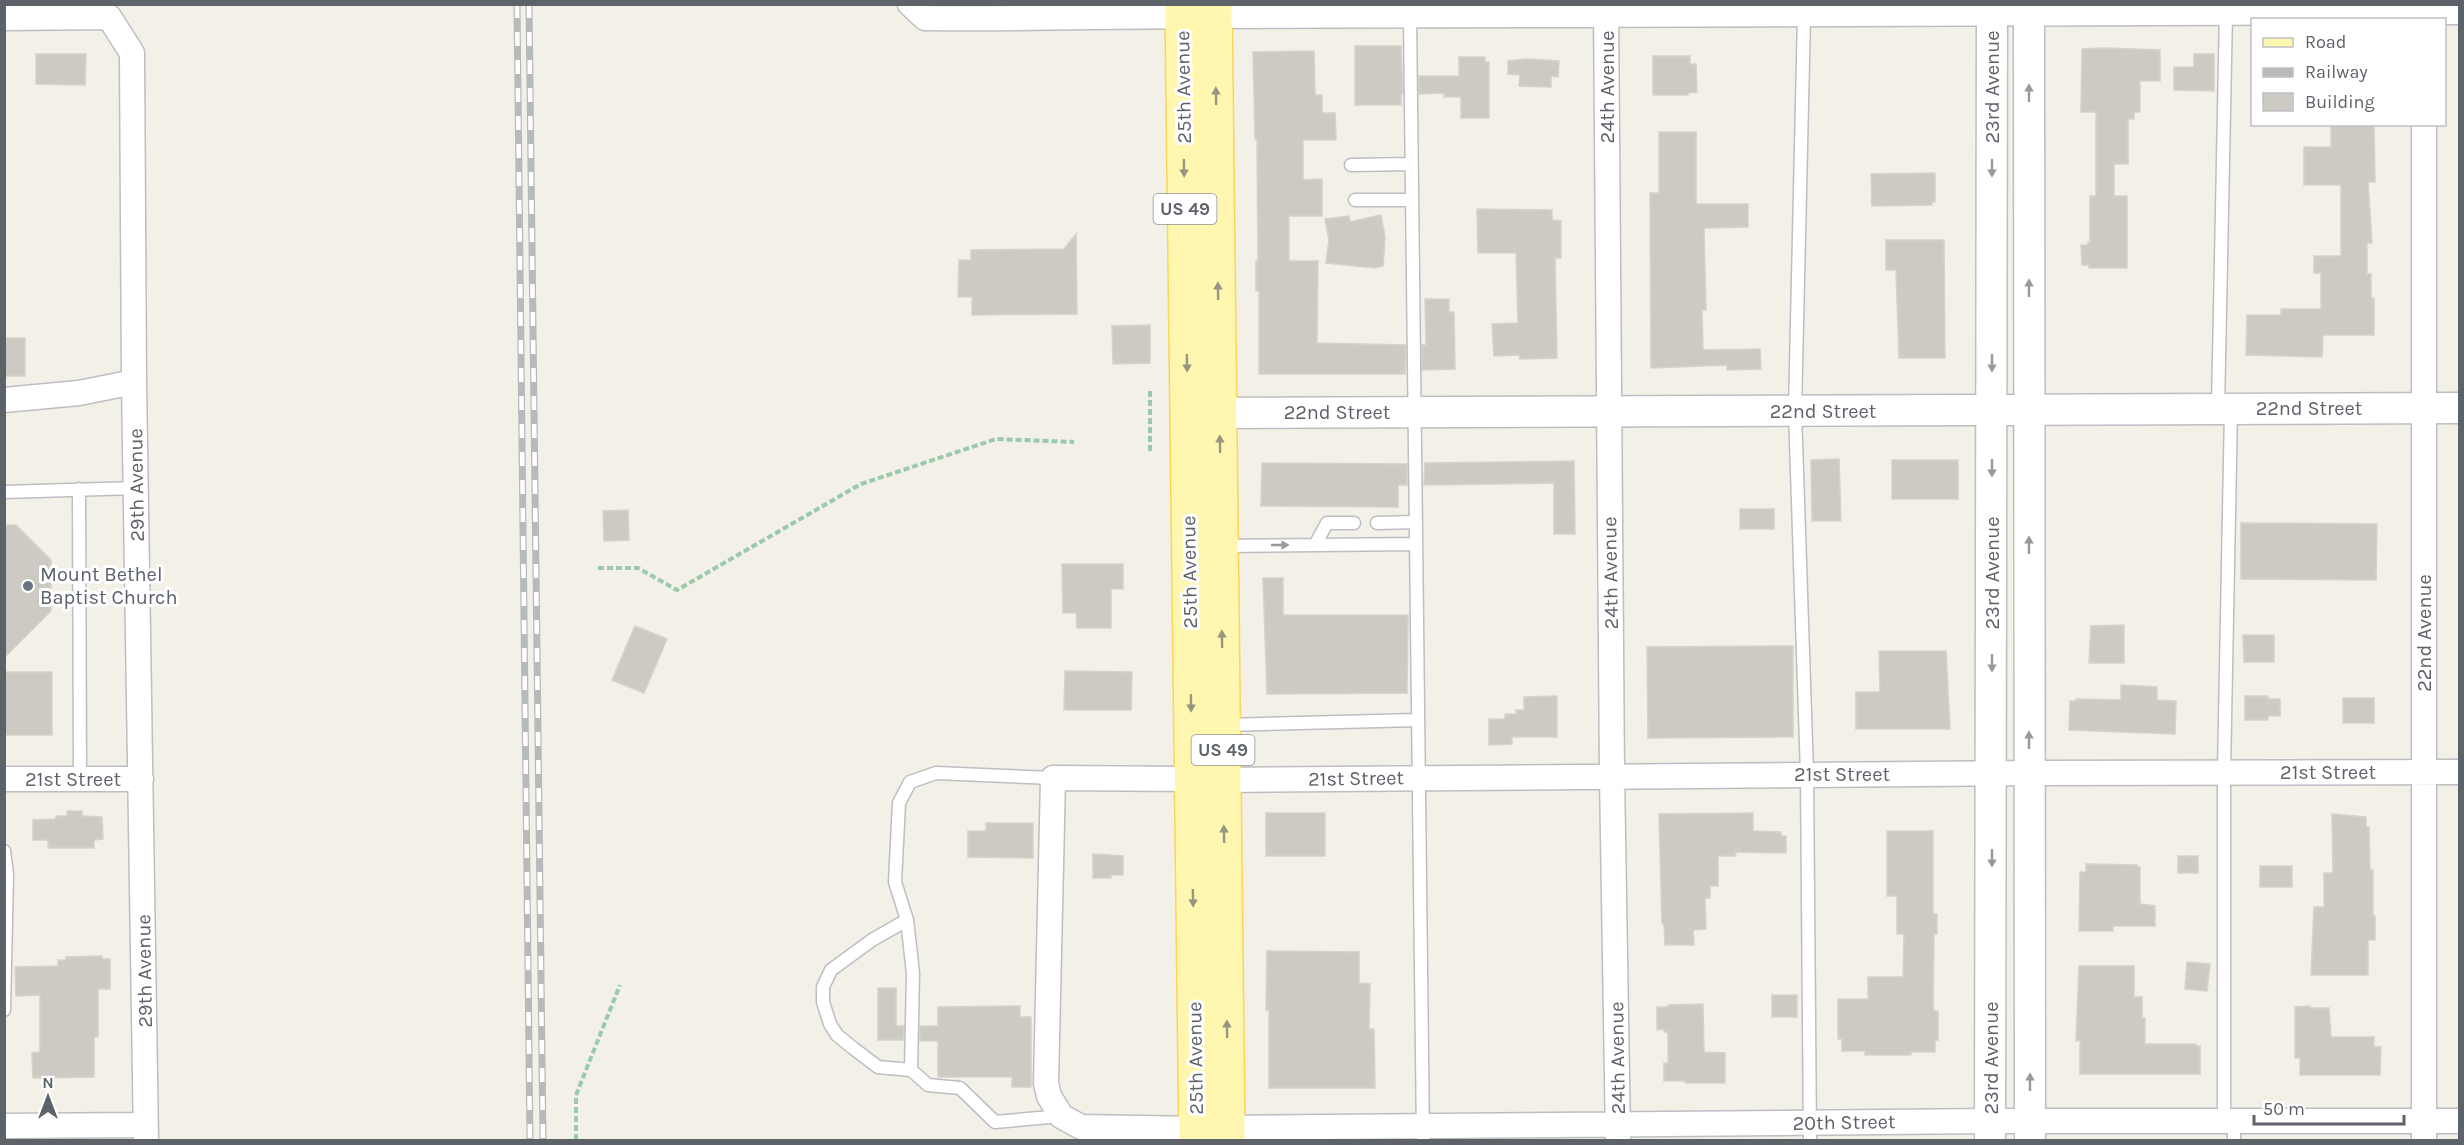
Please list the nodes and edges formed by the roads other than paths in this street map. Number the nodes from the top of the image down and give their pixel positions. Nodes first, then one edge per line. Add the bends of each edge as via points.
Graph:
1 (910, 6) edge
2 (1992, 9) edge
3 (2029, 9) edge
4 (1182, 10) edge
5 (1215, 10) edge
6 (1606, 10) edge
7 (2226, 10) edge
8 (1799, 12) edge
9 (2424, 12) edge
10 (2460, 12) edge
11 (1410, 17) junction
12 (4, 18) edge
13 (2424, 126) edge
14 (1411, 164) junction
15 (1351, 165) dead end
16 (1355, 200) dead end
17 (1410, 200) junction
18 (134, 382) junction
19 (4, 400) edge
20 (2424, 408) junction
21 (2460, 408) edge
22 (2224, 409) junction
23 (1992, 410) junction
24 (2029, 410) junction
25 (1609, 411) junction
26 (1794, 411) junction
27 (1415, 412) junction
28 (1187, 413) junction
29 (1220, 413) junction
30 (136, 488) junction
31 (79, 489) junction
32 (4, 492) edge
33 (1416, 522) junction
34 (1354, 523) dead end
35 (1377, 523) dead end
36 (1416, 544) junction
37 (1315, 545) junction
38 (1221, 546) junction
39 (1418, 720) junction
40 (1223, 725) junction
41 (2224, 772) junction
42 (2424, 772) junction
43 (2460, 772) edge
44 (1992, 773) junction
45 (2030, 773) junction
46 (1807, 774) junction
47 (1612, 776) junction
48 (1053, 778) junction
49 (1419, 778) junction
50 (4, 779) edge
51 (80, 779) junction
52 (141, 779) junction
53 (1208, 779) junction
54 (4, 851) edge
55 (907, 920) junction
56 (4, 1011) edge
57 (910, 1070) junction
58 (1061, 1116) junction
59 (2460, 1121) edge
60 (4, 1126) edge
61 (2230, 1127) edge
62 (1990, 1130) edge
63 (2030, 1130) edge
64 (1810, 1131) edge
65 (2424, 1131) edge
66 (1618, 1132) edge
67 (146, 1133) edge
68 (1422, 1133) edge
69 (1228, 1134) edge
70 (1196, 1135) edge

1 - 4 street via 925,18 1044,19
2 - 3 street
2 - 8 street
2 -> 23 street, 23rd Avenue
3 - 7 street
24 -> 3 street, 23rd Avenue
4 - 5 street
4 -> 28 main road, 25th Avenue / US 49
5 - 11 street
29 -> 5 main road, 25th Avenue / US 49
6 - 8 street
6 - 11 street
6 - 25 street, 24th Avenue
7 - 9 street
7 - 22 lane
8 - 26 lane
9 - 10 street
11 - 14 lane
12 - 18 street, 29th Avenue via 109,17 132,53
13 - 20 street, 22nd Avenue
14 - 15 lane
14 - 17 lane
16 - 17 lane
17 - 27 lane
18 - 19 street via 79,393
18 - 30 street, 29th Avenue
20 - 21 street, 22nd Street
20 - 22 street, 22nd Street
20 - 42 street, 22nd Avenue
22 - 24 street, 22nd Street
22 - 41 lane
23 - 24 street, 22nd Street
23 - 26 street, 22nd Street
23 -> 44 street, 23rd Avenue
45 -> 24 street, 23rd Avenue
25 - 26 street, 22nd Street
25 - 27 street, 22nd Street
25 - 47 street, 24th Avenue
26 - 46 lane
27 - 29 street, 22nd Street
27 - 33 lane
28 - 29 street, 22nd Street
28 -> 53 main road, 25th Avenue / US 49
38 -> 29 main road, 25th Avenue / US 49
30 - 31 lane
30 - 52 street, 29th Avenue
31 - 32 lane
31 - 51 lane
33 - 35 lane
33 - 36 lane
34 - 37 lane via 1327,523
36 - 37 lane
36 - 39 lane
38 -> 37 lane
40 -> 38 main road, 25th Avenue / US 49
39 - 40 lane
39 - 49 lane
40 - 53 main road, 25th Avenue / US 49
41 - 42 street, 21st Street
41 - 45 street, 21st Street
41 - 61 lane
42 - 43 street, 21st Street
42 - 65 street, 22nd Avenue
44 - 45 street, 21st Street
44 - 46 street, 21st Street
44 -> 62 street, 23rd Avenue
63 -> 45 street, 23rd Avenue
46 - 47 street, 21st Street
46 - 64 lane
47 - 49 street, 21st Street
47 - 66 street, 24th Avenue
48 - 53 street, 21st Street
48 - 55 lane via 936,773 910,783 899,804 895,882
48 - 58 street via 1046,1083
49 - 53 street, 21st Street
49 - 68 lane
50 - 51 street, 21st Street
51 - 52 street, 21st Street
52 - 67 street, 29th Avenue
69 -> 53 main road, 25th Avenue / US 49
53 -> 70 main road, 25th Avenue / US 49
54 - 56 lane
55 - 57 lane via 913,973
55 - 57 lane via 872,939 831,970 823,987 823,1002 833,1030 853,1048 878,1066
57 - 58 lane via 928,1084 960,1088 995,1122
58 - 70 street via 1081,1126
59 - 65 street, 20th Street
60 - 67 street
61 - 63 street, 20th Street
61 - 65 street, 20th Street
62 - 63 street, 20th Street
62 - 64 street, 20th Street
64 - 66 street, 20th Street
66 - 68 street, 20th Street
68 - 69 street, 20th Street

